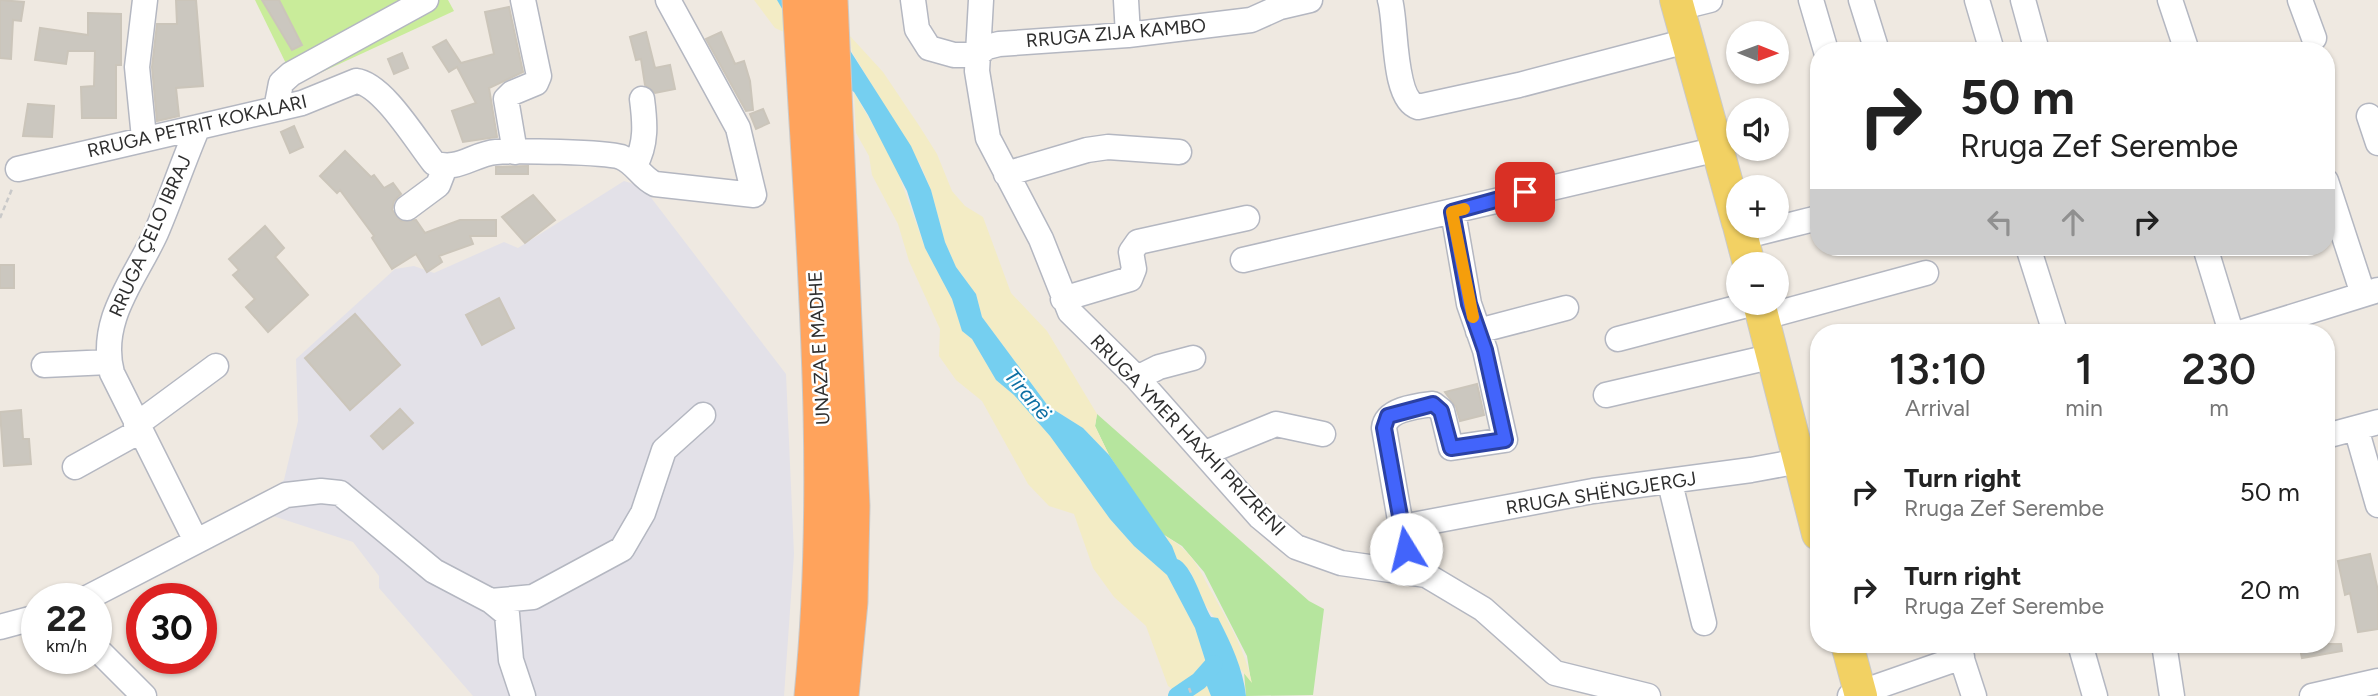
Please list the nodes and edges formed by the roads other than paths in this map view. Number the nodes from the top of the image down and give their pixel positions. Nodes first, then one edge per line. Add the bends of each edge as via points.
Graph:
1 (145, 0) edge
2 (426, 0) edge
3 (523, 0) edge
4 (668, 0) edge
5 (801, 0) edge
6 (829, 0) edge
7 (913, 0) edge
8 (981, 0) edge
9 (1126, 0) edge
10 (1310, 0) edge
11 (1390, 0) edge
12 (1710, 0) edge
13 (1811, 0) edge
14 (1861, 0) edge
15 (1976, 0) edge
16 (2023, 0) edge
17 (2170, 0) edge
18 (2300, 0) edge
19 (1677, 4) edge
20 (1270, 6) edge
21 (1128, 35) junction
22 (2314, 37) dead end
23 (1687, 41) junction
24 (1823, 42) edge
25 (1874, 42) edge
26 (1989, 42) edge
27 (2035, 42) edge
28 (2184, 42) edge
29 (977, 55) junction
30 (642, 99) dead end
31 (820, 102) junction
32 (276, 109) junction
33 (2369, 116) dead end
34 (198, 127) junction
35 (144, 138) junction
36 (2378, 143) edge
37 (1718, 149) junction
38 (515, 152) junction
39 (1179, 152) dead end
40 (635, 165) junction
41 (445, 167) junction
42 (18, 169) road end
43 (1006, 174) junction
44 (1726, 179) edge
45 (2335, 204) edge
46 (407, 208) dead end
47 (1452, 212) junction
48 (1247, 218) dead end
49 (1810, 220) edge
50 (1789, 226) edge
51 (2031, 256) edge
52 (2208, 256) edge
53 (1243, 260) dead end
54 (1926, 274) dead end
55 (2370, 292) edge
56 (1063, 299) junction
57 (1789, 302) edge
58 (1566, 309) dead end
59 (1727, 315) edge
60 (1761, 315) edge
61 (2052, 324) edge
62 (2229, 324) edge
63 (2268, 324) edge
64 (1478, 331) junction
65 (1618, 339) dead end
66 (1774, 356) junction
67 (1193, 358) dead end
68 (109, 362) junction
69 (44, 365) dead end
70 (216, 366) dead end
71 (1137, 378) junction
72 (1606, 395) dead end
73 (703, 415) dead end
74 (2367, 425) edge
75 (138, 428) junction
76 (1323, 434) dead end
77 (2335, 434) edge
78 (1205, 453) junction
79 (1808, 453) edge
80 (75, 467) dead end
81 (1670, 483) junction
82 (2378, 505) edge
83 (1402, 527) junction
84 (196, 541) junction
85 (1409, 572) junction
86 (112, 585) edge
87 (491, 601) junction
88 (835, 606) junction
89 (21, 621) edge
90 (1704, 623) dead end
91 (0, 627) edge
92 (1849, 653) edge
93 (1954, 653) edge
94 (1960, 653) edge
95 (2083, 653) edge
96 (2165, 653) edge
97 (112, 664) edge
98 (2378, 681) edge
99 (1857, 695) edge
100 (144, 696) edge
101 (523, 696) edge
102 (801, 696) edge
103 (813, 696) edge
104 (840, 696) edge
105 (853, 696) edge
106 (1648, 696) edge
107 (1974, 696) edge
108 (2095, 696) edge
109 (2172, 696) edge
110 (2312, 696) edge

1 - 35 street via 137,67
2 - 32 street via 291,74 281,83
3 - 38 street via 539,76 536,83 506,99
4 - 40 street via 738,128 754,195 655,184
5 - 31 highway, UNAZA E MADHE
6 - 31 highway, UNAZA E MADHE
7 - 29 street via 917,29 929,48
8 - 29 street
9 - 21 street
10 - 20 street, RRUGA ZIJA KAMBO
11 - 23 street via 1400,78 1407,99 1418,107
12 - 19 street
13 - 24 street
14 - 25 street
15 - 26 street
16 - 27 street
17 - 28 street
18 - 22 street
19 - 23 main road
20 - 21 street, RRUGA ZIJA KAMBO via 1251,20
21 - 29 street, RRUGA ZIJA KAMBO via 999,44
23 - 37 main road
29 - 43 street, RRUGA YMER HAXHI PRIZRENI via 988,138
30 - 40 street via 644,136
31 - 88 highway, UNAZA E MADHE via 849,401
32 - 34 street, RRUGA PETRIT KOKALARI
32 - 41 street, RRUGA PETRIT KOKALARI via 363,82 386,100 434,163
33 - 36 street
34 - 35 street, RRUGA PETRIT KOKALARI
34 - 68 street, RRUGA ÇELO IBRAJ via 154,236 113,318
35 - 42 street, RRUGA PETRIT KOKALARI
37 - 44 main road
37 - 47 street
38 - 40 street via 610,155
38 - 41 street via 487,153
39 - 43 street via 1108,147
41 - 46 street via 438,185
43 - 56 street, RRUGA YMER HAXHI PRIZRENI via 1041,239
45 - 55 street
47 - 53 street
47 - 64 street
48 - 56 street via 1138,242 1133,245 1130,279
49 - 50 street
51 - 61 street
52 - 62 street
54 - 57 street
55 - 63 street
56 - 71 street, RRUGA YMER HAXHI PRIZRENI via 1082,325
58 - 64 street
59 - 65 street
60 - 66 main road
64 - 83 street via 1505,440 1451,448 1441,411 1433,404 1388,416 1384,428
66 - 72 street
66 - 79 main road
67 - 71 street
68 - 69 street
68 - 75 street, RRUGA ÇELO IBRAJ
70 - 75 street
71 - 78 street, RRUGA YMER HAXHI PRIZRENI
73 - 87 street via 664,450 643,513 622,549 533,597
74 - 77 street
74 - 82 street
75 - 80 street
75 - 84 street, RRUGA ÇELO IBRAJ
76 - 78 street via 1276,424
78 - 85 street, RRUGA YMER HAXHI PRIZRENI via 1261,517 1296,547 1341,563
79 - 81 street, RRUGA SHËNGJERGJ via 1789,463
81 - 83 street, RRUGA SHËNGJERGJ via 1593,491
81 - 90 street
83 - 85 street
84 - 86 street
84 - 87 street via 286,495 340,493 434,571
85 - 106 street, RRUGA YMER HAXHI PRIZRENI via 1442,583 1483,609 1555,673
87 - 101 street via 507,614 511,660
88 - 102 highway via 808,638
88 - 103 highway, UNAZA E MADHE
88 - 104 highway, UNAZA E MADHE
88 - 105 highway via 856,655
89 - 91 street
92 - 99 main road
93 - 99 street
94 - 107 street
95 - 108 street
96 - 109 street
97 - 100 street
98 - 110 street

